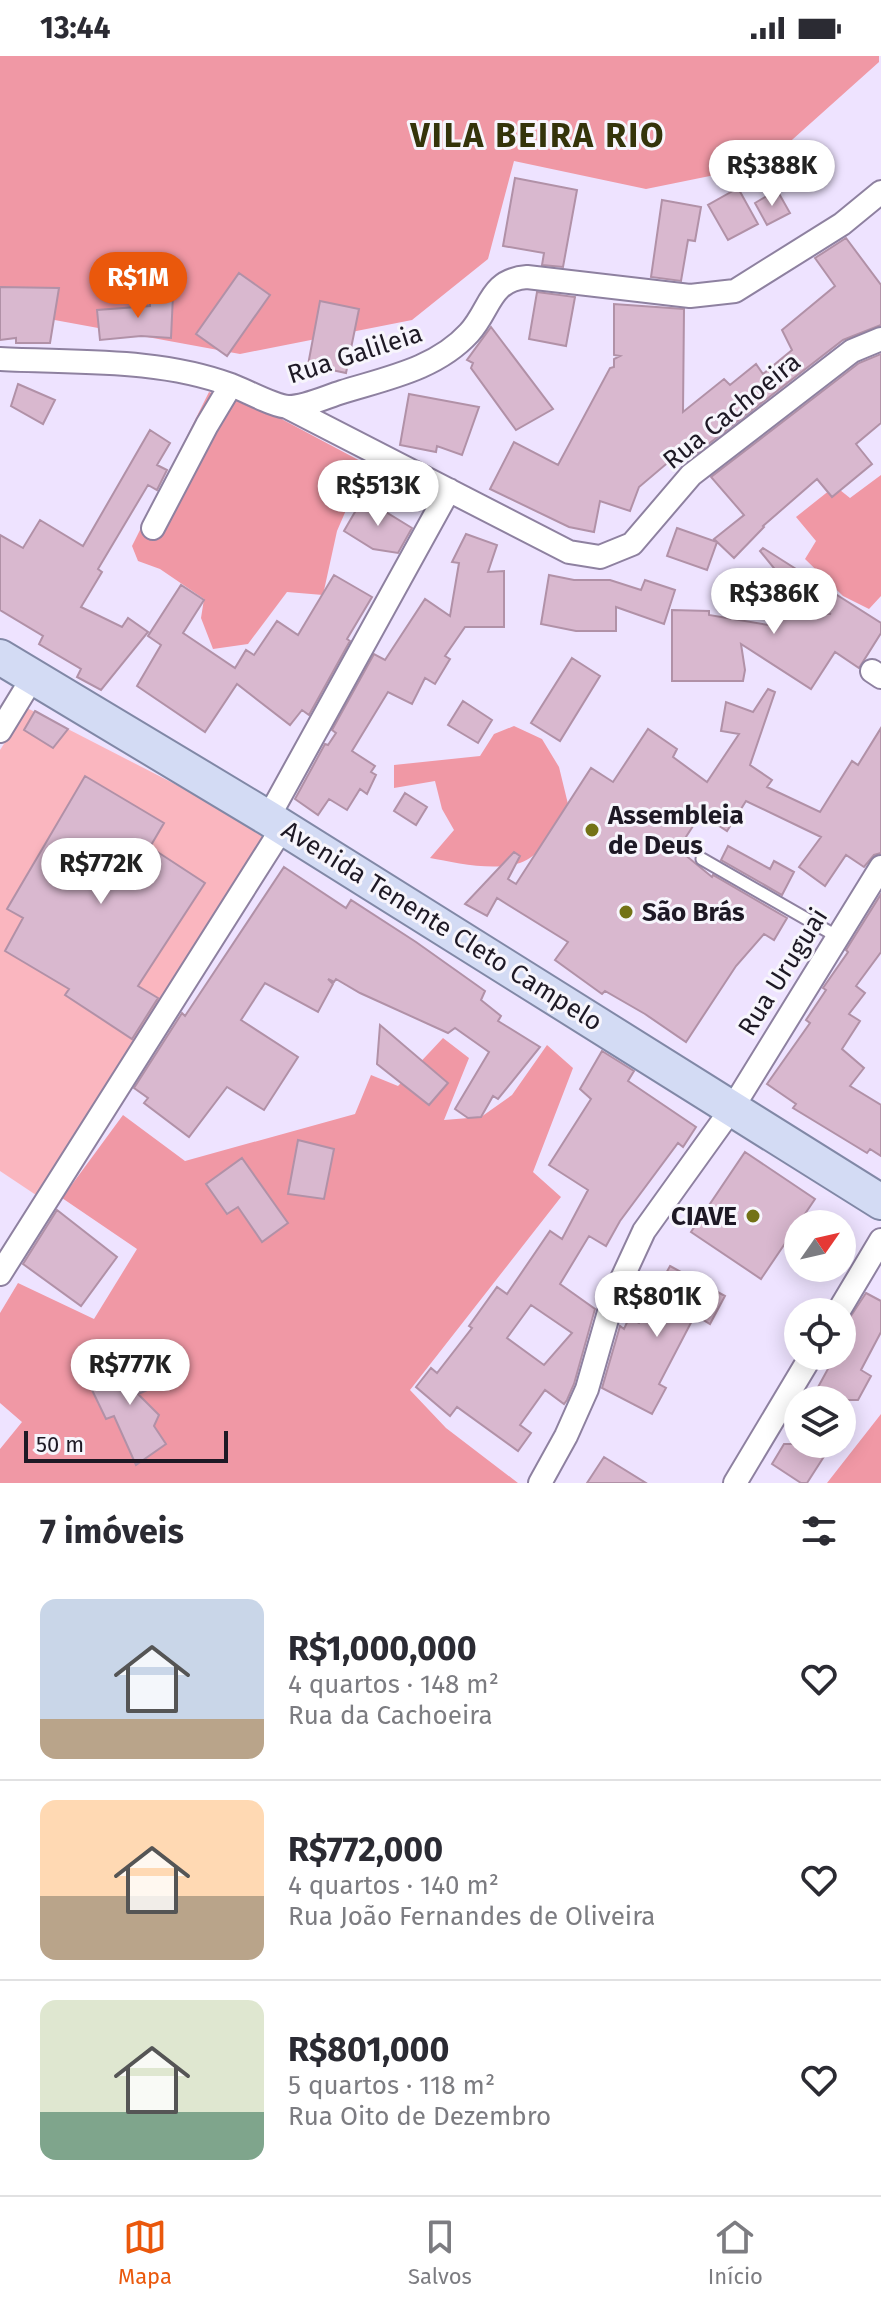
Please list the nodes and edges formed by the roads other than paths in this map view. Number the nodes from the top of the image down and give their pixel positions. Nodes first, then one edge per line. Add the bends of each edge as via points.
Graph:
1 (881, 192) edge
2 (881, 339) edge
3 (0, 359) edge
4 (231, 385) junction
5 (287, 407) junction
6 (449, 490) junction
7 (153, 528) dead end
8 (0, 657) edge
9 (33, 677) junction
10 (0, 731) edge
11 (276, 823) junction
12 (702, 859) dead end
13 (881, 867) edge
14 (838, 937) junction
15 (733, 1107) junction
16 (881, 1202) edge
17 (881, 1240) edge
18 (0, 1274) edge
19 (846, 1298) edge
20 (803, 1370) edge
21 (743, 1480) edge
22 (540, 1483) edge

1 - 5 street, Rua Galileia via 842,224 735,291 690,296 511,278 467,335 444,355 416,369
2 - 6 street, Rua Cachoeira via 852,351 691,475 632,544 600,557 569,552
3 - 4 street, Rua Galileia via 163,367
4 - 5 street, Rua Galileia
4 - 7 street
5 - 6 street, Rua Cachoeira
6 - 11 street
8 - 9 main road, Avenida Tenente Cleto Campelo
9 - 10 street
9 - 11 main road, Avenida Tenente Cleto Campelo
11 - 15 main road, Avenida Tenente Cleto Campelo
11 - 18 street
12 - 14 lane
13 - 14 street, Rua Uruguai
14 - 15 street, Rua Uruguai
15 - 16 main road, Avenida Tenente Cleto Campelo
15 - 22 street, Rua Uruguai via 644,1231 613,1298 587,1389
17 - 19 street
20 - 21 street

